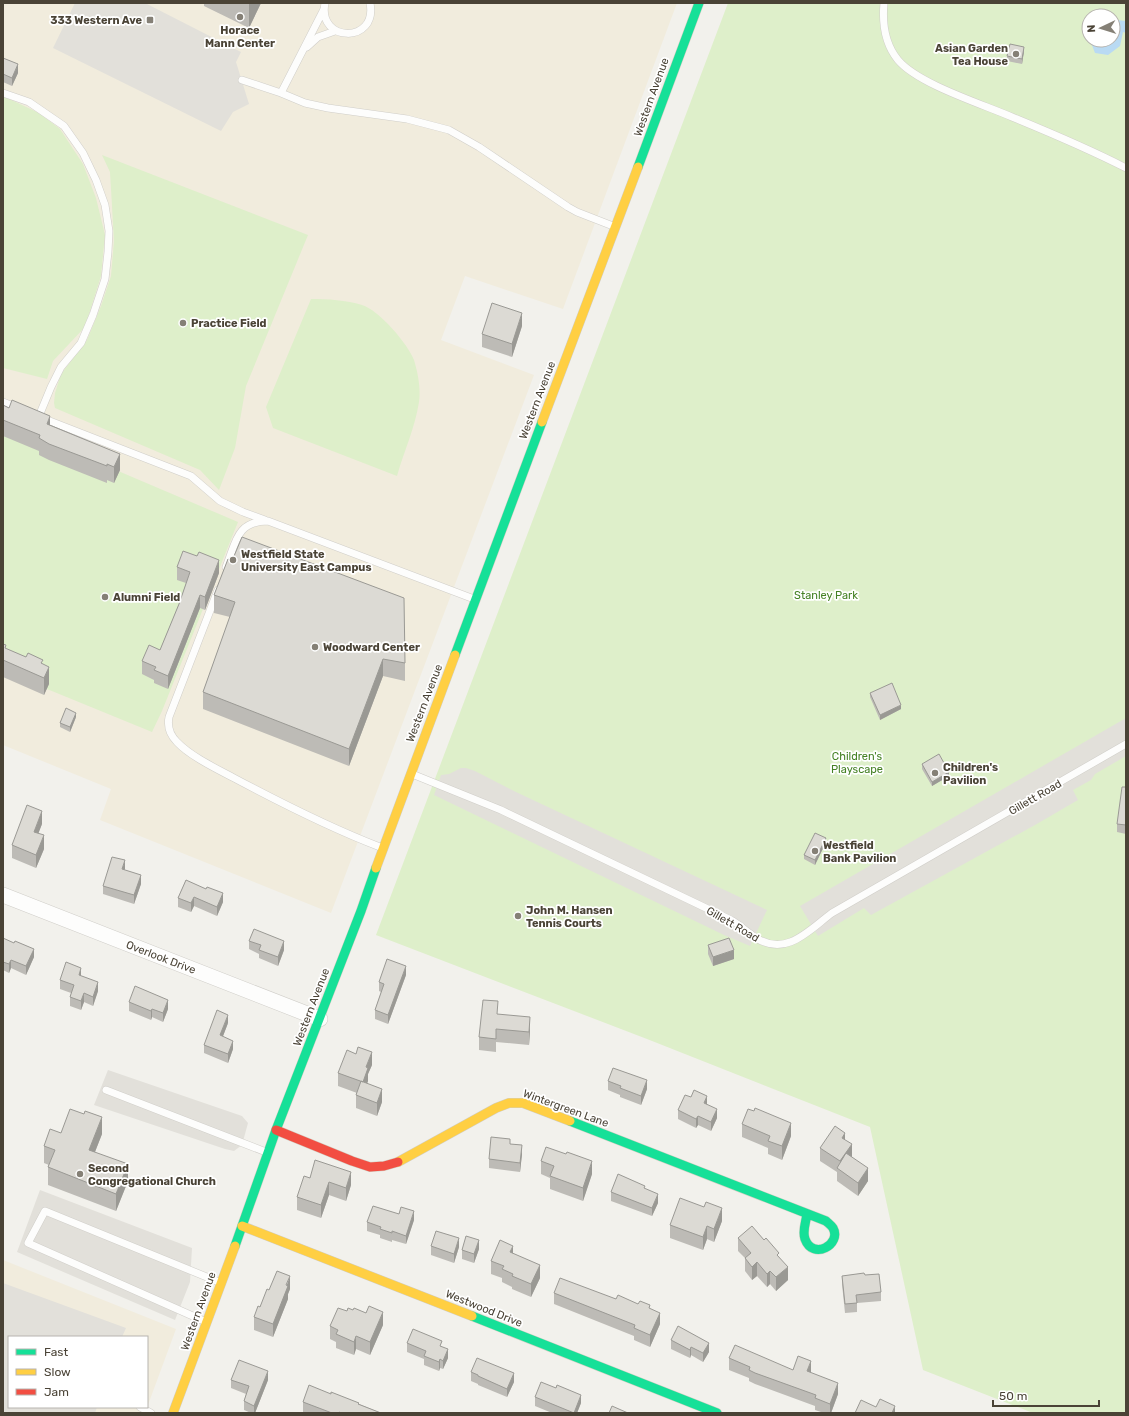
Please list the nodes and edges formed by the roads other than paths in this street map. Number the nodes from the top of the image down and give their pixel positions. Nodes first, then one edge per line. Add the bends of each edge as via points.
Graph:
1 (370, 3) edge
2 (699, 3) edge
3 (884, 3) edge
4 (324, 6) edge
5 (335, 30) junction
6 (301, 55) junction
7 (242, 80) dead end
8 (3, 93) edge
9 (281, 93) junction
10 (1126, 168) edge
11 (615, 226) junction
12 (3, 402) edge
13 (25, 411) edge
14 (32, 414) edge
15 (40, 416) junction
16 (268, 521) junction
17 (223, 576) edge
18 (220, 583) edge
19 (475, 600) junction
20 (1126, 744) edge
21 (410, 773) junction
22 (382, 848) junction
23 (3, 895) edge
24 (320, 1018) junction
25 (106, 1090) dead end
26 (276, 1130) junction
27 (268, 1152) junction
28 (807, 1214) dead end
29 (242, 1226) junction
30 (221, 1283) junction
31 (206, 1322) junction
32 (142, 1408) edge
33 (151, 1413) edge
34 (173, 1413) edge
35 (717, 1413) edge

1 - 5 lane via 370,17 361,30 346,34
2 - 11 main road, Western Avenue
3 - 10 lane via 884,24 888,43 899,61 914,74
4 - 5 lane via 327,23
4 - 6 lane
5 - 6 lane via 318,37
6 - 9 lane
7 - 9 lane
8 - 15 lane via 30,102 64,126 83,153 96,180 105,205 109,230 105,279 93,315 81,343 61,367
9 - 11 lane via 305,103 407,119 449,130 479,146 568,207
11 - 19 main road, Western Avenue
12 - 13 lane
14 - 15 lane
15 - 16 lane via 191,476 220,501
16 - 17 lane via 248,526 240,532
16 - 19 lane
18 - 22 lane via 169,717 170,734 177,743 193,754 265,794
19 - 21 main road, Western Avenue
20 - 21 lane, Gillett Road via 832,914 806,934 792,942 777,944 762,941 731,920 501,810
21 - 22 main road, Western Avenue
22 - 24 main road, Western Avenue
23 - 24 street, Overlook Drive
24 - 26 main road, Western Avenue
25 - 27 lane
26 - 27 main road, Western Avenue
26 - 28 main road, Wintergreen Lane via 370,1167 384,1166 402,1161 496,1108 510,1102 523,1103
27 - 29 main road, Western Avenue
29 - 30 main road, Western Avenue
29 - 35 main road, Westwood Drive
30 - 31 main road, Western Avenue
30 - 31 lane via 45,1211 28,1243
31 - 34 main road, Western Avenue
32 - 33 lane

